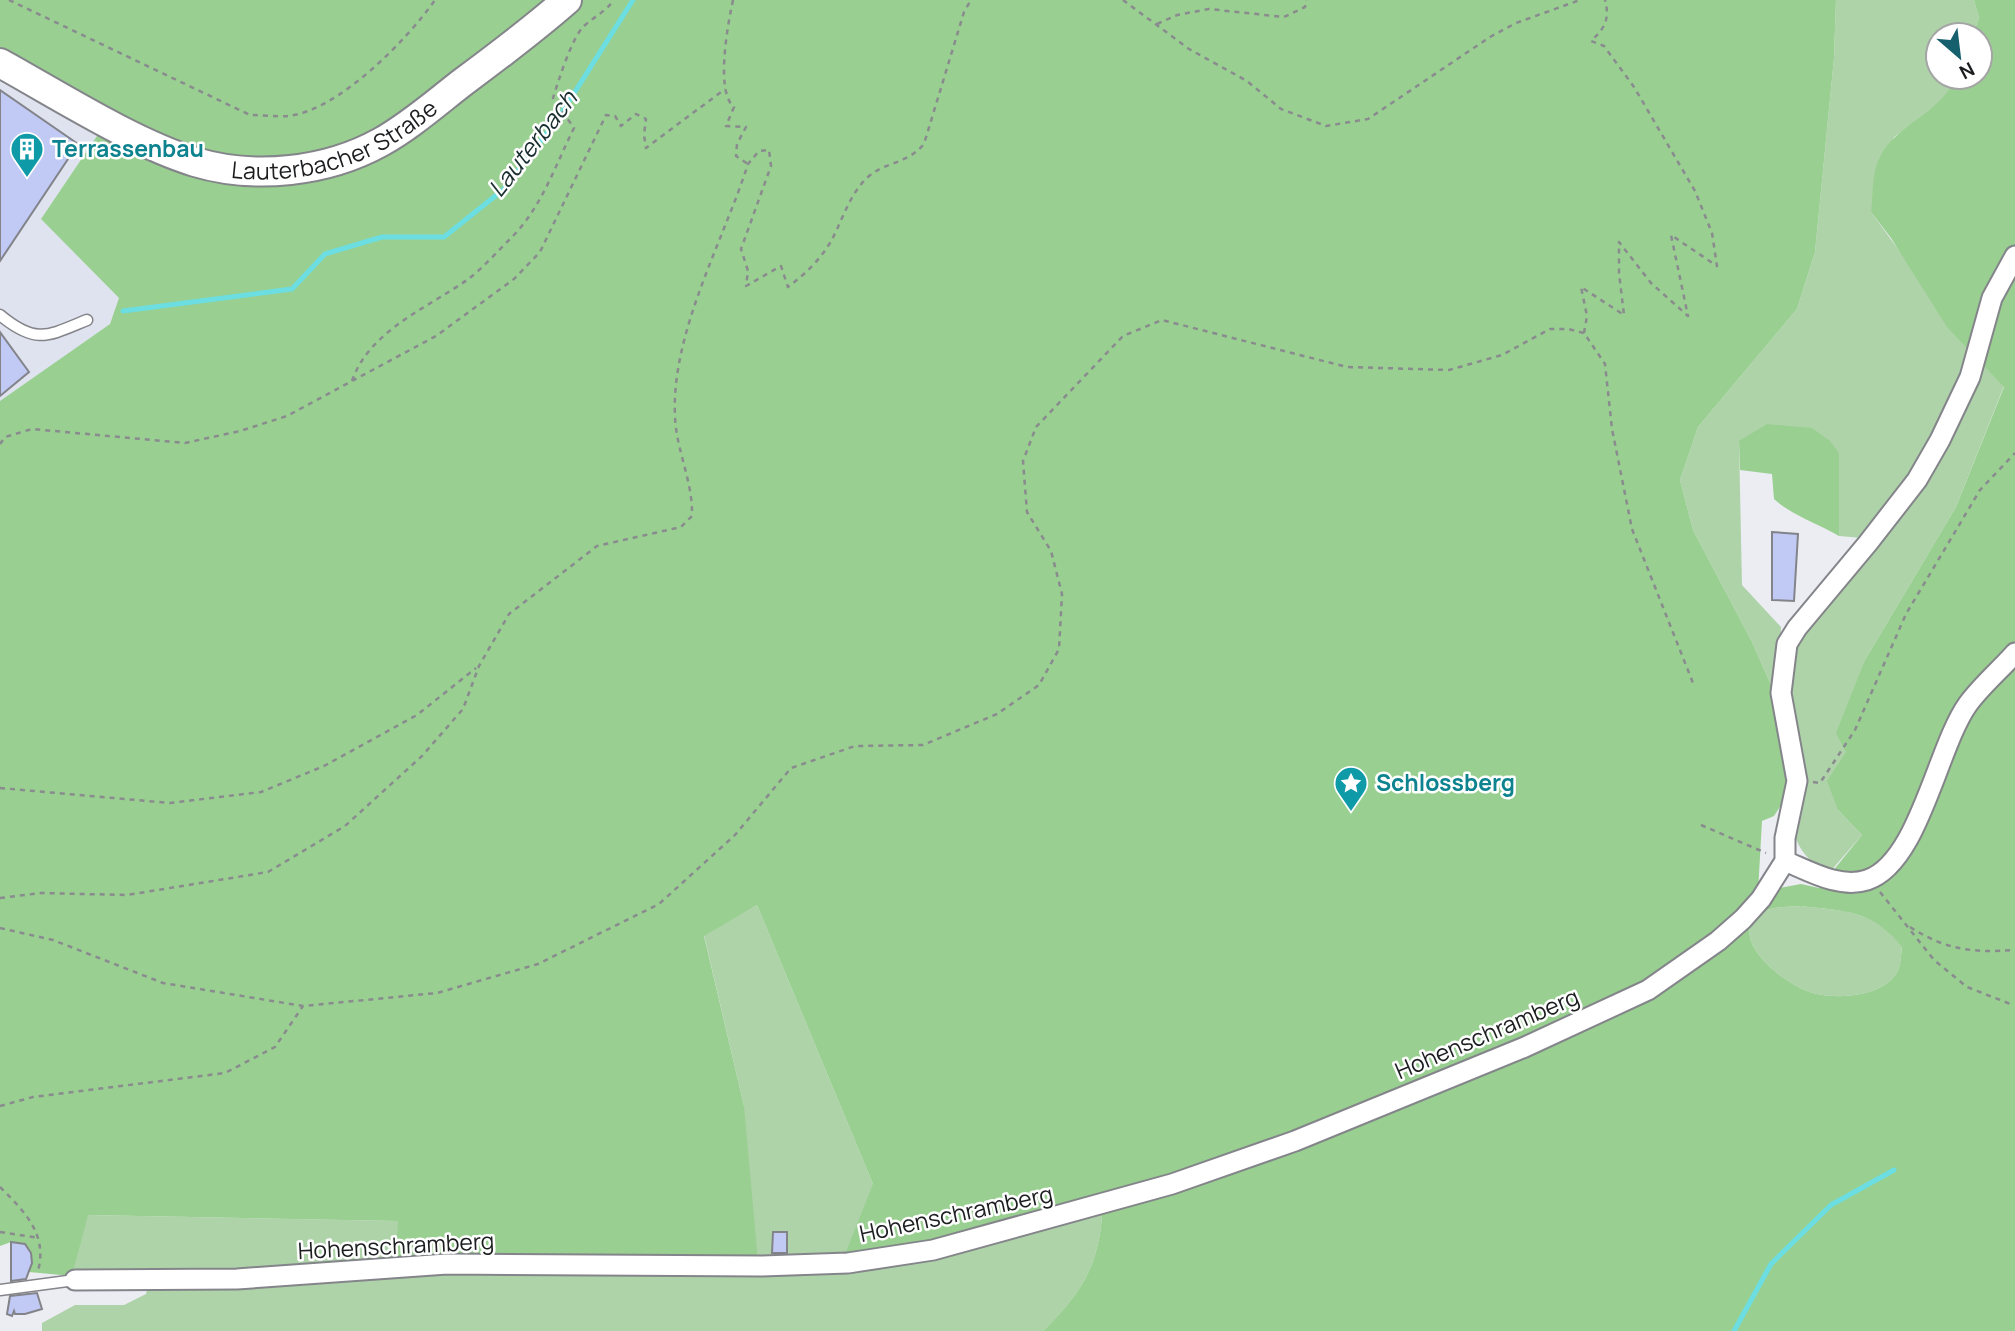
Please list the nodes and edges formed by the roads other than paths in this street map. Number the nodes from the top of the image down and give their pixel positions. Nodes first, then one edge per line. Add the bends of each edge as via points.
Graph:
1 (568, 0) edge
2 (0, 63) edge
3 (2015, 256) edge
4 (0, 315) edge
5 (87, 320) dead end
6 (2015, 653) edge
7 (1785, 861) junction
8 (75, 1280) joint
9 (0, 1290) edge

1 - 2 main road, Lauterbacher Straße via 382,142 310,168 243,170 195,162 150,144
3 - 7 street via 1992,298 1969,377 1940,440 1909,490 1787,644 1781,693 1797,781
4 - 5 lane via 20,331 46,337
6 - 7 street via 1967,705 1895,863 1857,883 1831,879
7 - 8 street, Hohenschramberg via 1761,899 1718,940 1648,990 1586,1019 1295,1141 1080,1212 933,1250 848,1263 447,1265 237,1279
8 - 9 lane, Hohenschramberg

